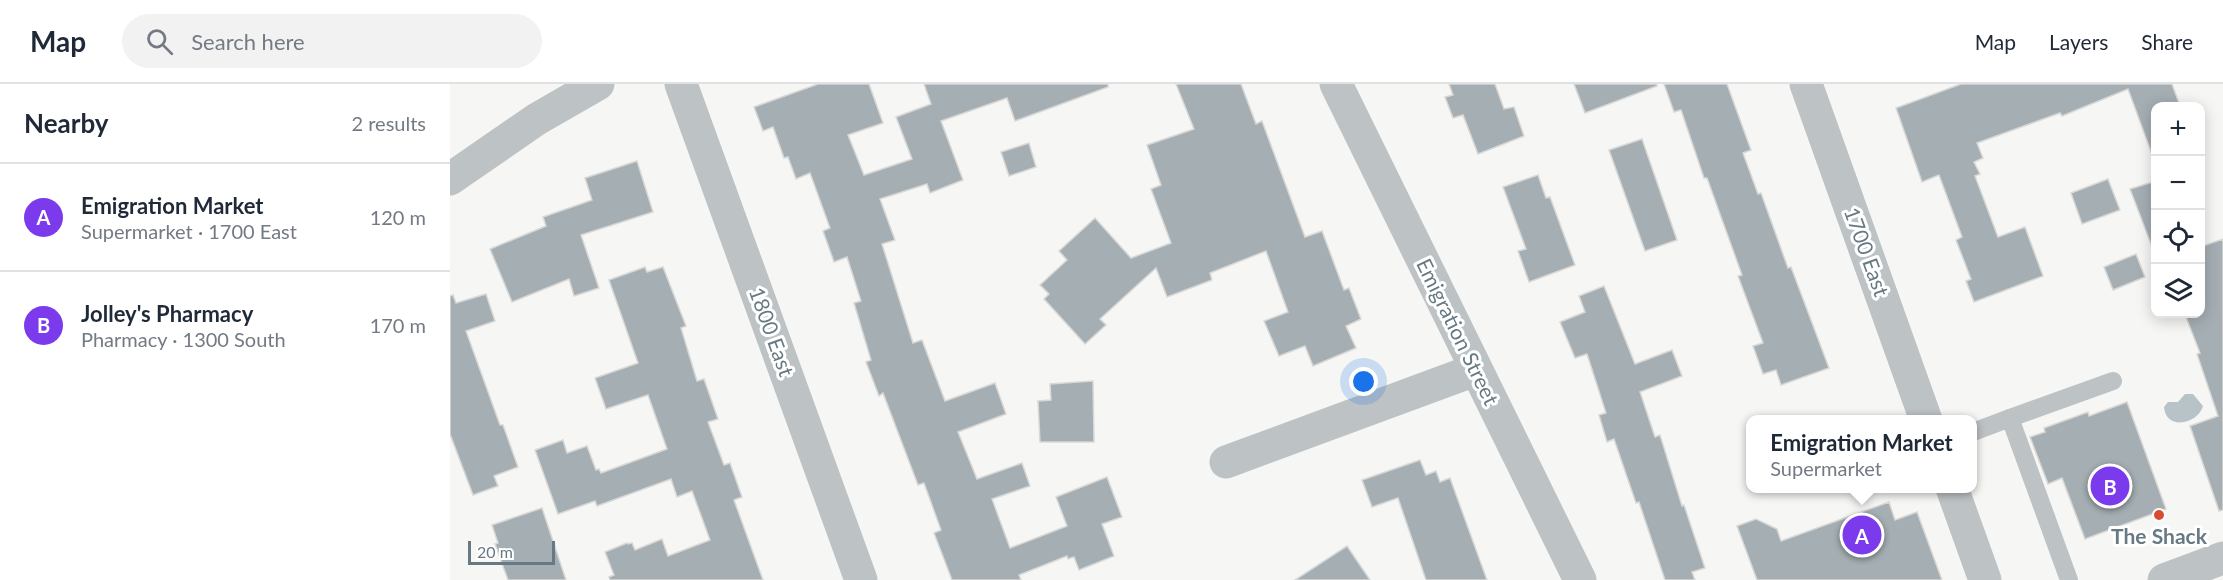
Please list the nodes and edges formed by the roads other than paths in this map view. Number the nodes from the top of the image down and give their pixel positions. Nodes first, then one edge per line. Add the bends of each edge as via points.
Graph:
1 (598, 84) edge
2 (681, 84) edge
3 (1336, 84) edge
4 (1806, 84) edge
5 (450, 179) edge
6 (1475, 370) junction
7 (2113, 381) dead end
8 (1923, 415) edge
9 (2010, 418) junction
10 (1977, 430) edge
11 (1227, 462) dead end
12 (1953, 493) edge
13 (2223, 558) edge
14 (861, 580) edge
15 (1580, 580) edge
16 (1985, 580) edge
17 (2069, 580) edge
18 (2164, 580) edge

1 - 5 street via 537,119
2 - 14 street, 1800 East
3 - 6 street, Emigration Street
4 - 8 street, 1700 East
6 - 11 street
6 - 15 street, Emigration Street
7 - 9 lane
9 - 10 lane
9 - 17 lane
12 - 16 street
13 - 18 street

